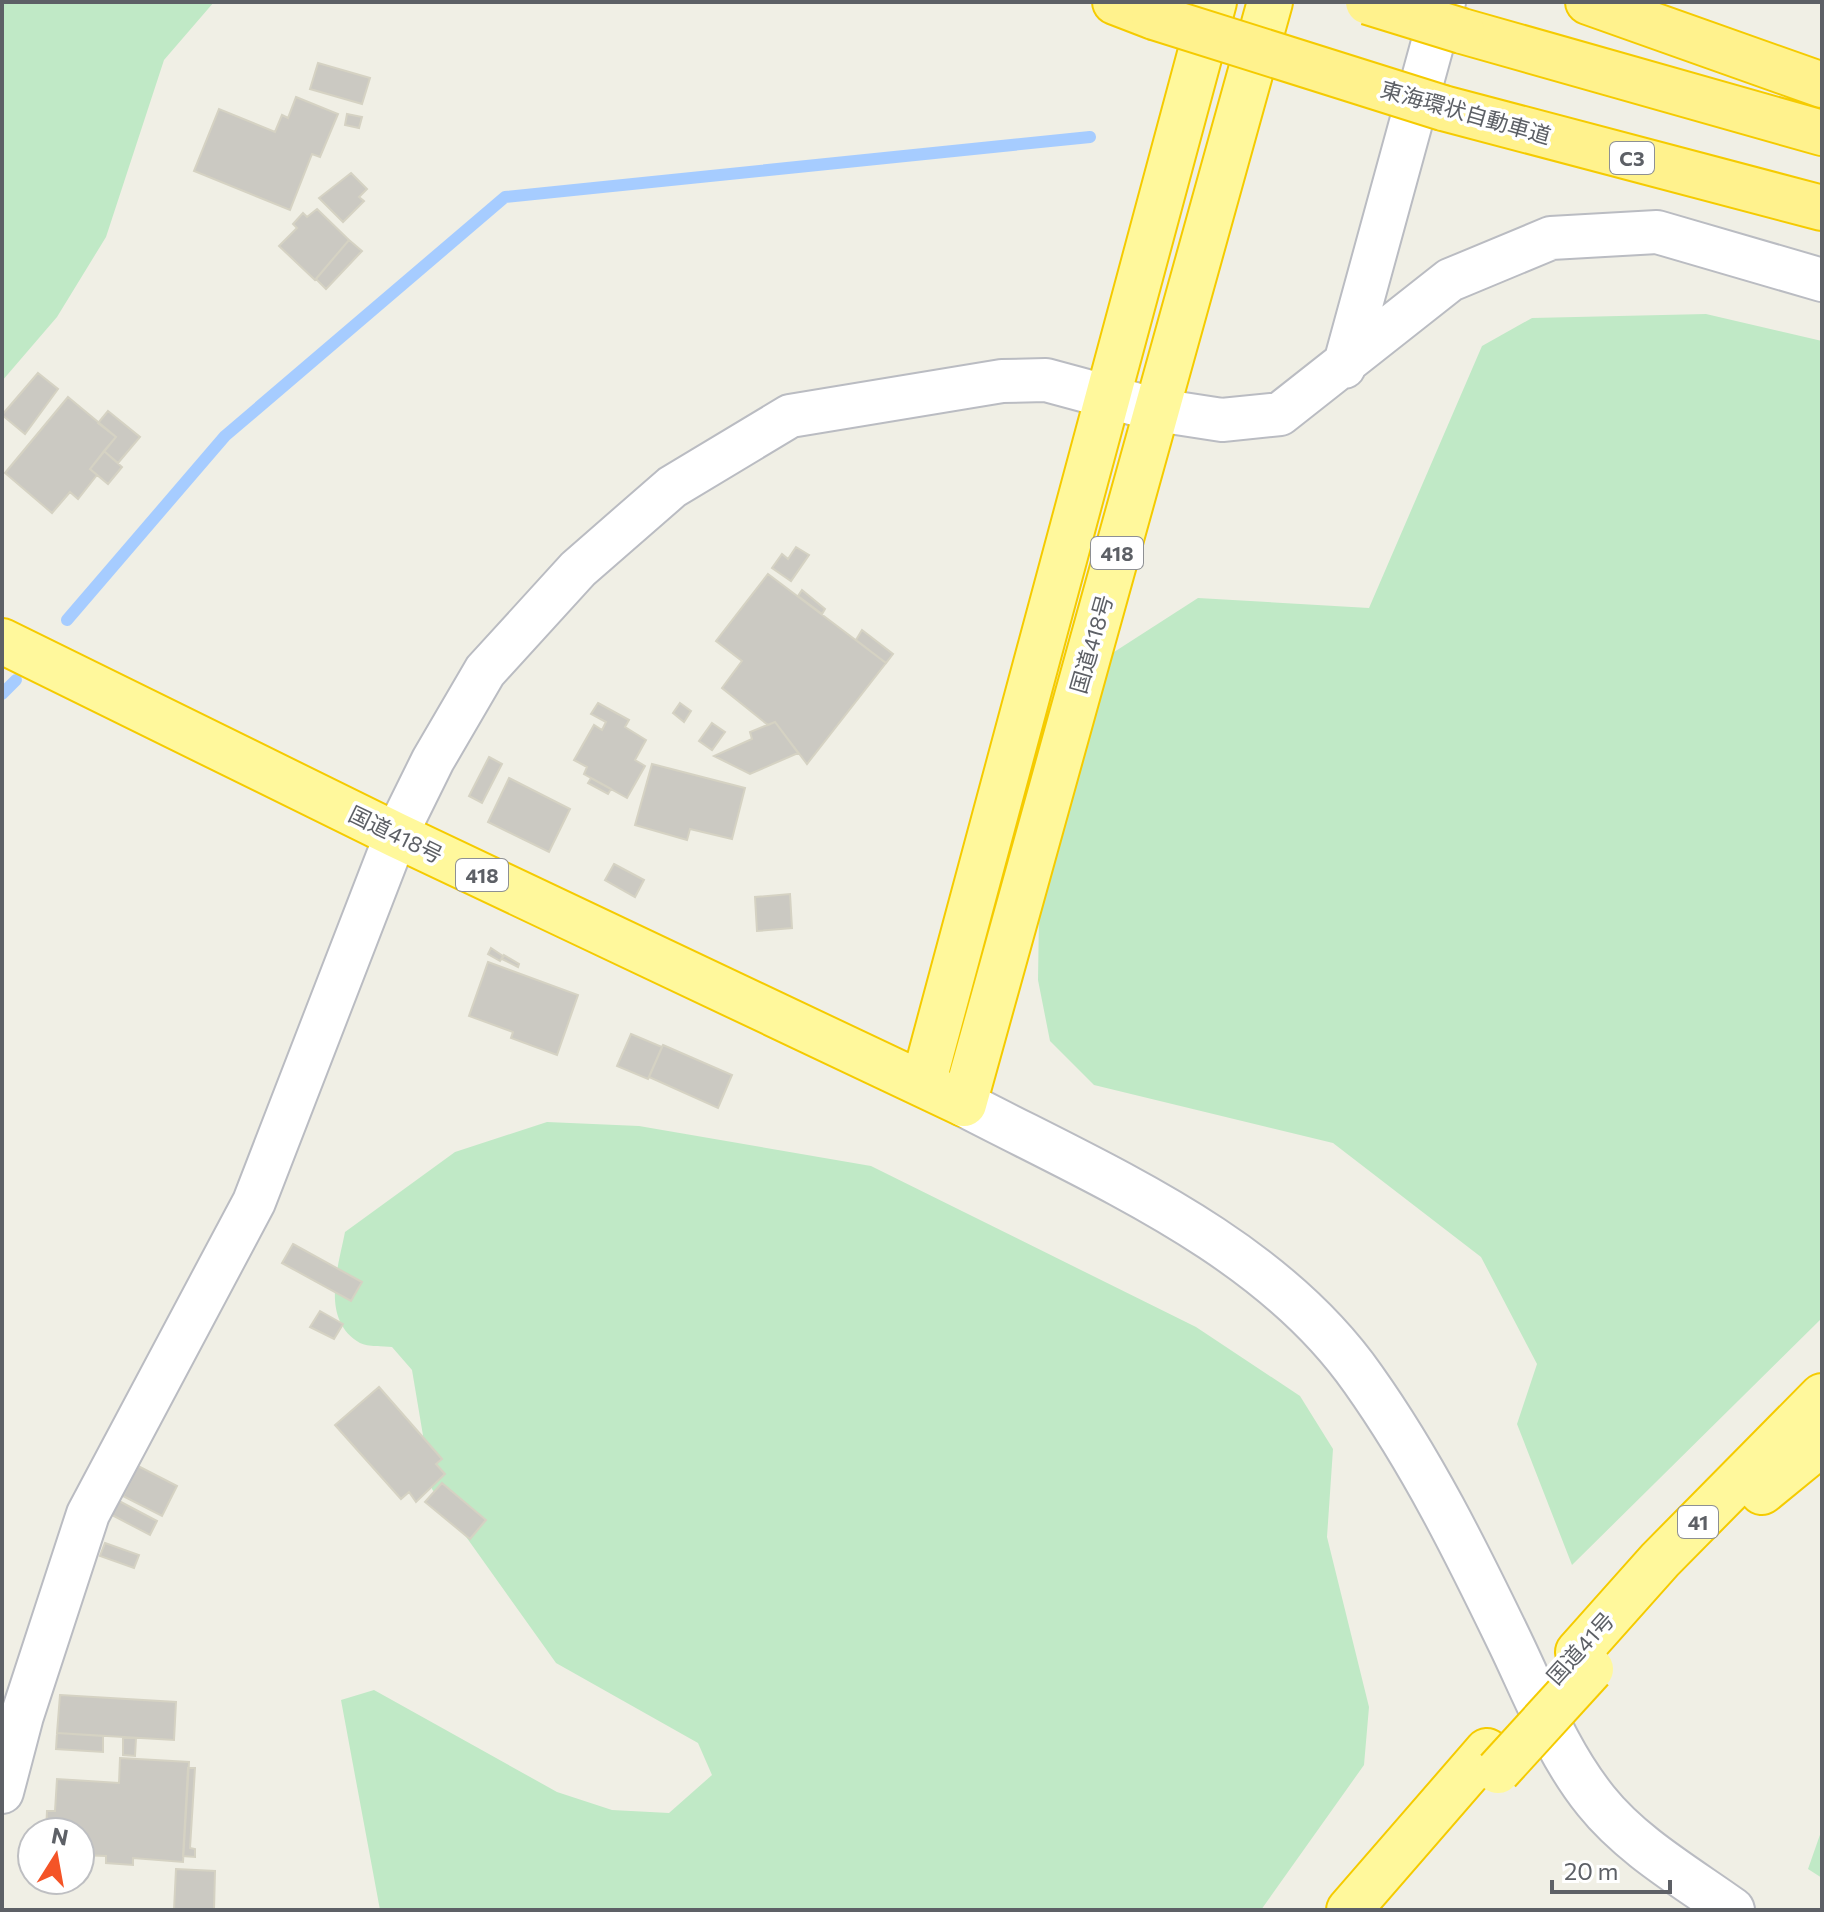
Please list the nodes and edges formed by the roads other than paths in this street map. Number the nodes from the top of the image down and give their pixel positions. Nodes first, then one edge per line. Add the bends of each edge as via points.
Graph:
1 (1214, 2) edge
2 (1270, 2) edge
3 (1368, 2) edge
4 (1588, 2) edge
5 (1134, 9) edge
6 (1453, 17) edge
7 (1822, 85) edge
8 (1822, 133) edge
9 (1822, 208) edge
10 (1822, 280) edge
11 (1344, 367) junction
12 (1110, 395) junction
13 (1157, 410) junction
14 (2, 641) edge
15 (396, 835) junction
16 (923, 1084) junction
17 (964, 1104) junction
18 (1822, 1396) edge
19 (1822, 1425) edge
20 (1822, 1443) edge
21 (1749, 1502) junction
22 (1584, 1660) junction
23 (1493, 1761) junction
24 (2, 1792) edge
25 (1349, 1910) edge
26 (1376, 1910) edge
27 (1732, 1910) edge

1 - 12 highway, 418
2 - 13 highway, 国道418号 / 418
3 - 6 highway, bridge
4 - 7 highway
5 - 9 highway, 東海環状自動車道 / C3, bridge via 1443,108
6 - 8 highway
6 - 11 street
10 - 11 street via 1657,232 1551,238 1450,280
11 - 13 street via 1280,414 1222,420
12 - 13 street
12 - 15 street via 1046,380 1002,381 790,416 672,487 578,569 485,671
12 - 16 highway, 418
13 - 17 highway, 国道418号 / 418
14 - 15 highway, 国道418号 / 418
15 - 16 highway, 国道418号 / 418
15 - 24 street via 254,1202 88,1514
16 - 17 highway, 国道418号 / 418
17 - 27 street via 1210,1239 1294,1301 1362,1377 1445,1508 1564,1756 1597,1803 1645,1848
18 - 22 highway, 国道41号 / 41 via 1660,1560
19 - 21 highway, 国道41号 / 41
20 - 21 highway, 41
21 - 22 highway, 国道41号 / 41
22 - 23 highway, 国道41号 / 41
23 - 25 highway, 国道41号 / 41
23 - 26 highway, 国道41号 / 41

